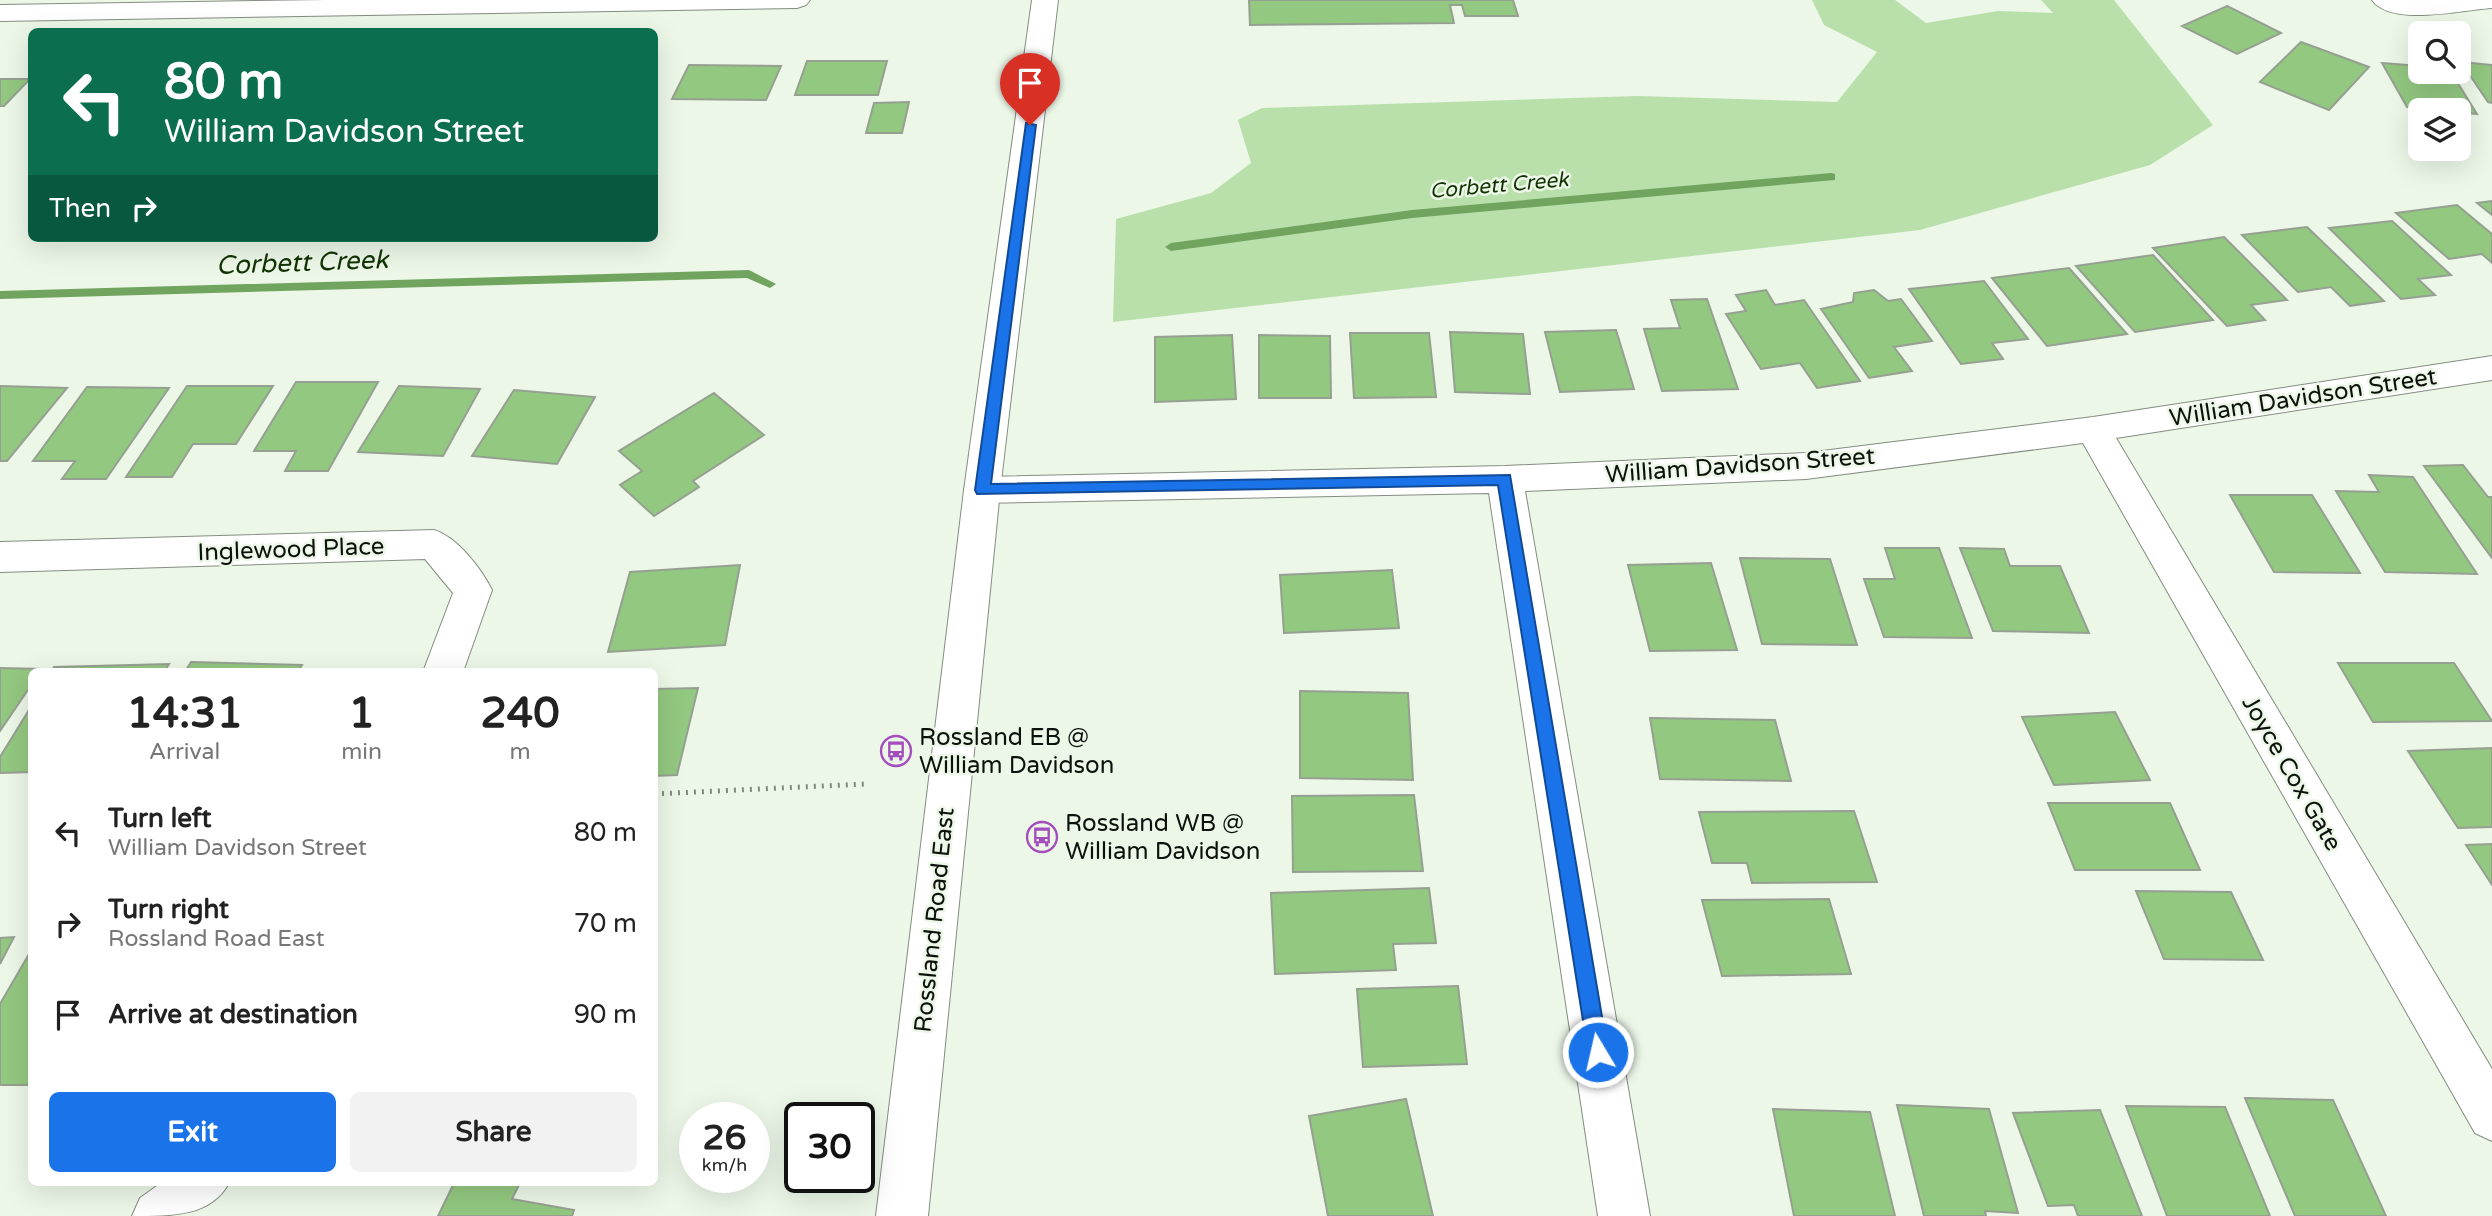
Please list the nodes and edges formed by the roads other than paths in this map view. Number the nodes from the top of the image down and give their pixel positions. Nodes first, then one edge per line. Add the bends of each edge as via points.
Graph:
1 (797, 0) edge
2 (1045, 0) edge
3 (2385, 0) edge
4 (2492, 0) edge
5 (0, 13) edge
6 (2492, 368) edge
7 (2093, 429) junction
8 (1505, 479) junction
9 (982, 490) junction
10 (0, 557) edge
11 (444, 668) edge
12 (2492, 1116) edge
13 (200, 1186) edge
14 (158, 1216) edge
15 (902, 1216) edge
16 (1624, 1216) edge

1 - 5 street
2 - 9 street, Rossland Road East
3 - 4 street via 2399,8
6 - 7 street, William Davidson Street
7 - 8 street, William Davidson Street via 1806,466
7 - 12 street, Joyce Cox Gate
8 - 9 street, William Davidson Street
8 - 16 street
9 - 15 street, Rossland Road East
10 - 11 street, Inglewood Place via 433,544 473,590
13 - 14 street

